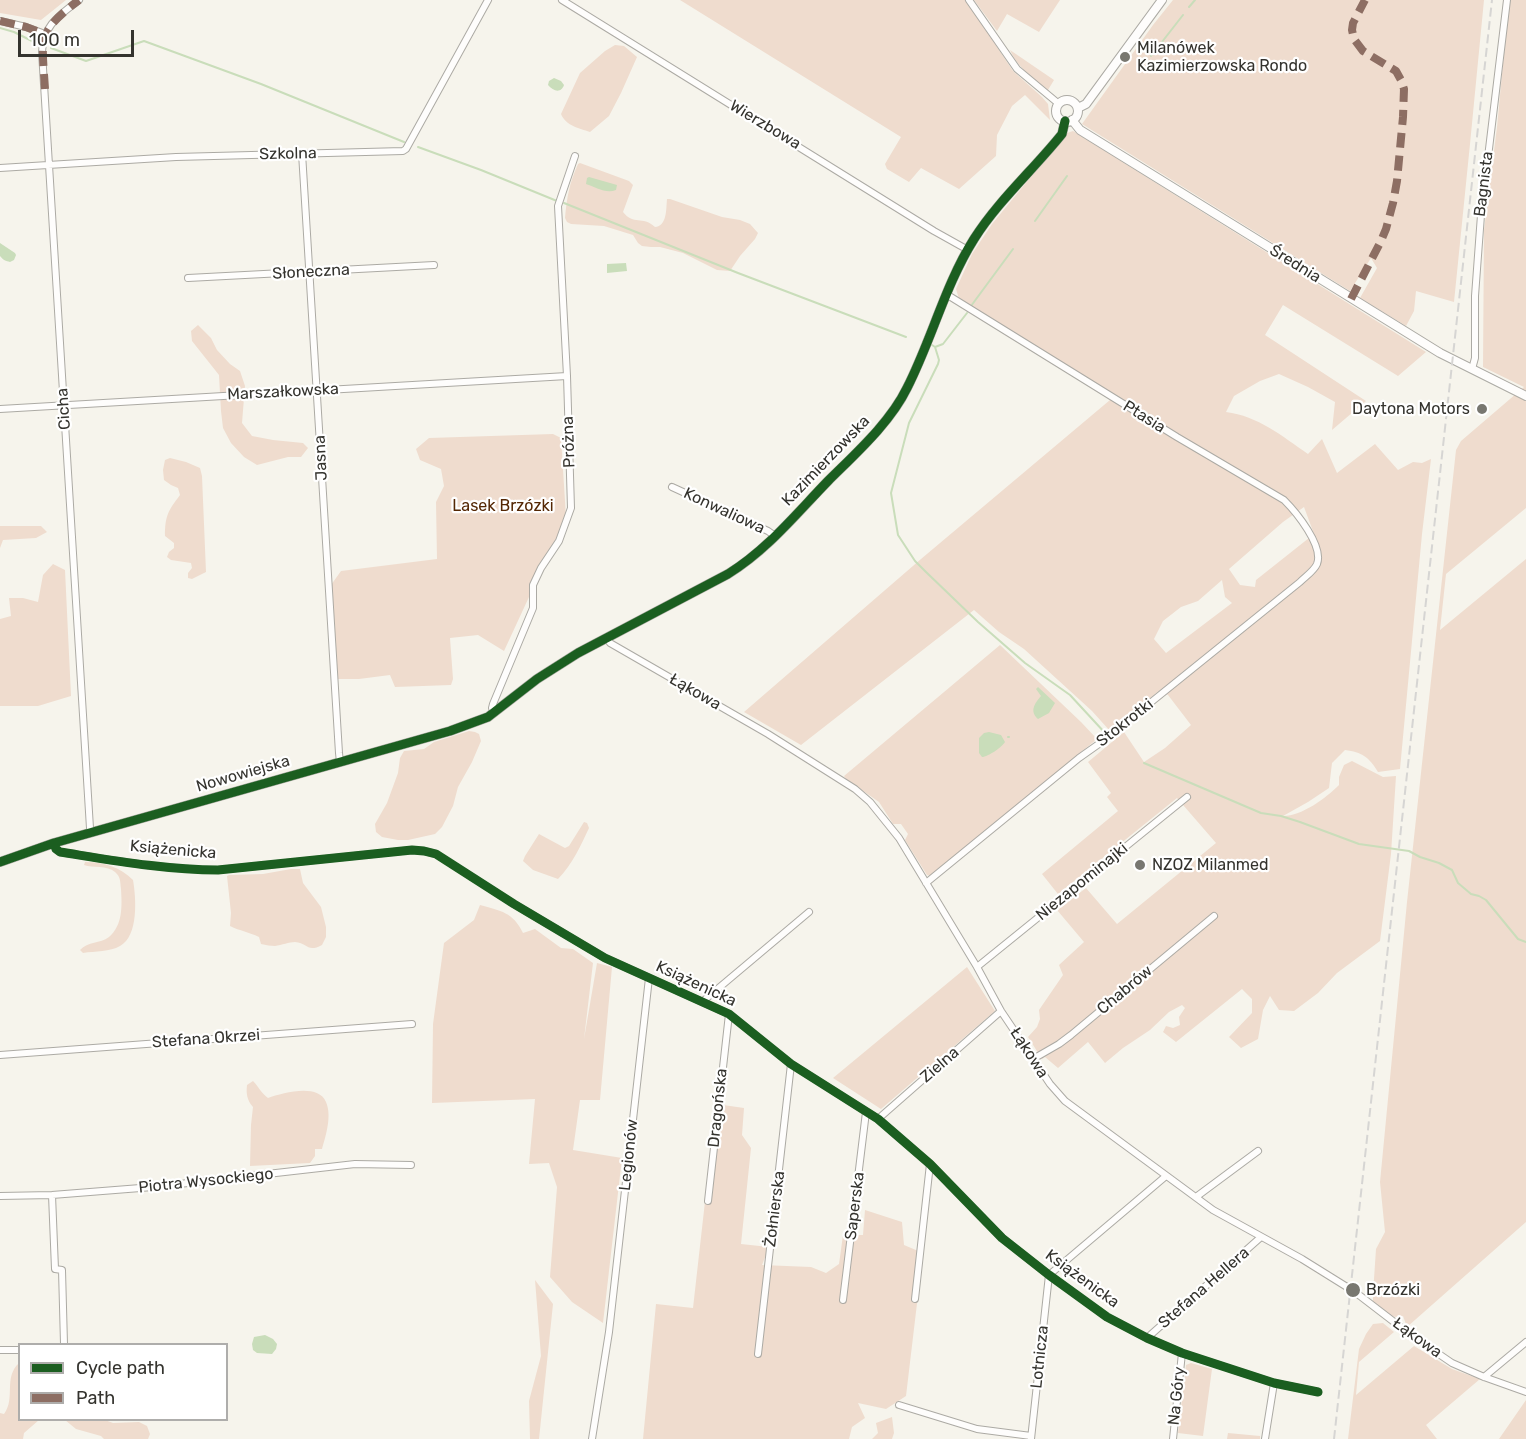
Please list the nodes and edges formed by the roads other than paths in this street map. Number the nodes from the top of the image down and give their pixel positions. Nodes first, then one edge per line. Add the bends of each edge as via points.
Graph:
1 (79, 0) edge
2 (488, 0) edge
3 (562, 0) edge
4 (969, 0) edge
5 (1162, 0) edge
6 (1507, 0) edge
7 (0, 21) edge
8 (45, 34) junction
9 (1059, 104) junction
10 (1078, 108) junction
11 (1069, 121) junction
12 (302, 153) junction
13 (575, 156) dead end
14 (49, 164) junction
15 (0, 168) edge
16 (968, 250) junction
17 (434, 266) dead end
18 (309, 273) junction
19 (188, 278) dead end
20 (946, 294) junction
21 (1472, 369) junction
22 (567, 376) junction
23 (317, 390) junction
24 (1526, 396) edge
25 (64, 404) junction
26 (0, 409) edge
27 (672, 487) dead end
28 (775, 536) junction
29 (1318, 559) joint
30 (607, 638) junction
31 (494, 713) junction
32 (340, 762) junction
33 (1187, 797) dead end
34 (92, 833) junction
35 (54, 843) junction
36 (0, 862) edge
37 (926, 883) junction
38 (809, 912) dead end
39 (1214, 916) dead end
40 (977, 967) junction
41 (649, 978) junction
42 (702, 1002) junction
43 (1001, 1011) junction
44 (729, 1014) junction
45 (412, 1023) dead end
46 (0, 1055) edge
47 (1033, 1059) junction
48 (791, 1064) junction
49 (866, 1112) junction
50 (878, 1119) junction
51 (1258, 1151) dead end
52 (930, 1164) junction
53 (411, 1165) dead end
54 (1166, 1176) junction
55 (52, 1195) junction
56 (0, 1196) edge
57 (1196, 1197) junction
58 (708, 1202) dead end
59 (1261, 1237) junction
60 (1049, 1275) junction
61 (915, 1299) dead end
62 (843, 1300) dead end
63 (1147, 1338) junction
64 (1526, 1342) edge
65 (64, 1343) edge
66 (0, 1350) edge
67 (18, 1350) edge
68 (1182, 1353) junction
69 (758, 1354) dead end
70 (1484, 1377) junction
71 (1274, 1383) junction
72 (1318, 1392) dead end
73 (1526, 1392) edge
74 (899, 1405) dead end
75 (1031, 1437) edge
76 (592, 1439) edge
77 (1173, 1439) edge
78 (1265, 1439) edge

1 - 8 street via 58,16
2 - 12 street, Szkolna via 403,152
3 - 16 street, Wierzbowa
4 - 9 street via 1017,69
5 - 10 street via 1086,104
6 - 21 street, Bagnista via 1481,215
7 - 8 street
8 - 14 street, Cicha via 42,52
9 - 10 street via 1069,100
9 - 11 street via 1057,115
10 - 11 street via 1077,115
11 - 16 street, Kazimierzowska
11 - 21 street, Średnia via 1433,350
12 - 14 street, Szkolna
12 - 18 street, Jasna
13 - 22 street, Próżna via 558,206
14 - 15 street, Szkolna
14 - 25 street, Cicha
16 - 20 street, Kazimierzowska
17 - 18 street, Słoneczna
18 - 19 street, Słoneczna
18 - 23 street, Jasna
20 - 28 street, Kazimierzowska via 908,388 894,410
20 - 29 street, Ptasia via 1284,500 1306,529
21 - 24 street, Średnia
22 - 23 street, Marszałkowska
22 - 31 street, Próżna via 571,508 559,541 533,585 533,608 493,704
23 - 25 street, Marszałkowska
23 - 32 street, Jasna
25 - 26 street, Marszałkowska
25 - 34 street, Cicha
27 - 28 street, Konwaliowa
28 - 30 street, Kazimierzowska via 728,574
29 - 37 street, Stokrotki via 1314,569 1300,582
30 - 31 street, Kazimierzowska via 537,679
30 - 37 street, Łąkowa via 855,789 899,838
31 - 32 street, Nowowiejska via 483,720
32 - 34 street, Nowowiejska
33 - 40 street, Niezapominajki
34 - 35 street, Nowowiejska
35 - 36 street, Nowowiejska
35 - 41 street, Książenicka via 60,852 201,870 424,850 605,958
37 - 40 street, Łąkowa
38 - 42 street
39 - 47 street, Chabrów via 1071,1035
40 - 43 street, Łąkowa
41 - 42 street, Książenicka
41 - 76 street, Legionów via 609,1332
42 - 44 street, Książenicka
43 - 47 street, Łąkowa
43 - 50 street, Zielna
44 - 48 street, Książenicka
44 - 58 street, Dragońska
45 - 46 street, Stefana Okrzei
47 - 54 street, Łąkowa via 1065,1101
48 - 49 street, Książenicka
48 - 69 street, Żołnierska
49 - 50 street, Książenicka
49 - 62 street, Saperska
50 - 52 street, Książenicka
51 - 57 street
52 - 60 street, Książenicka via 1002,1238
52 - 61 street
53 - 55 street, Piotra Wysockiego via 355,1164
54 - 57 street, Łąkowa
54 - 60 street
55 - 56 street, Piotra Wysockiego
55 - 65 street via 55,1269 62,1269
57 - 59 street, Łąkowa
59 - 63 street, Stefana Hellera
59 - 70 street, Łąkowa via 1362,1297 1452,1363
60 - 63 street, Książenicka via 1107,1317
60 - 75 street, Lotnicza
63 - 68 street, Książenicka
64 - 70 street
66 - 67 street
68 - 71 street, Książenicka
68 - 77 street, Na Góry
70 - 73 street, Łąkowa
71 - 72 street, Książenicka
71 - 78 street
74 - 75 street via 977,1429

